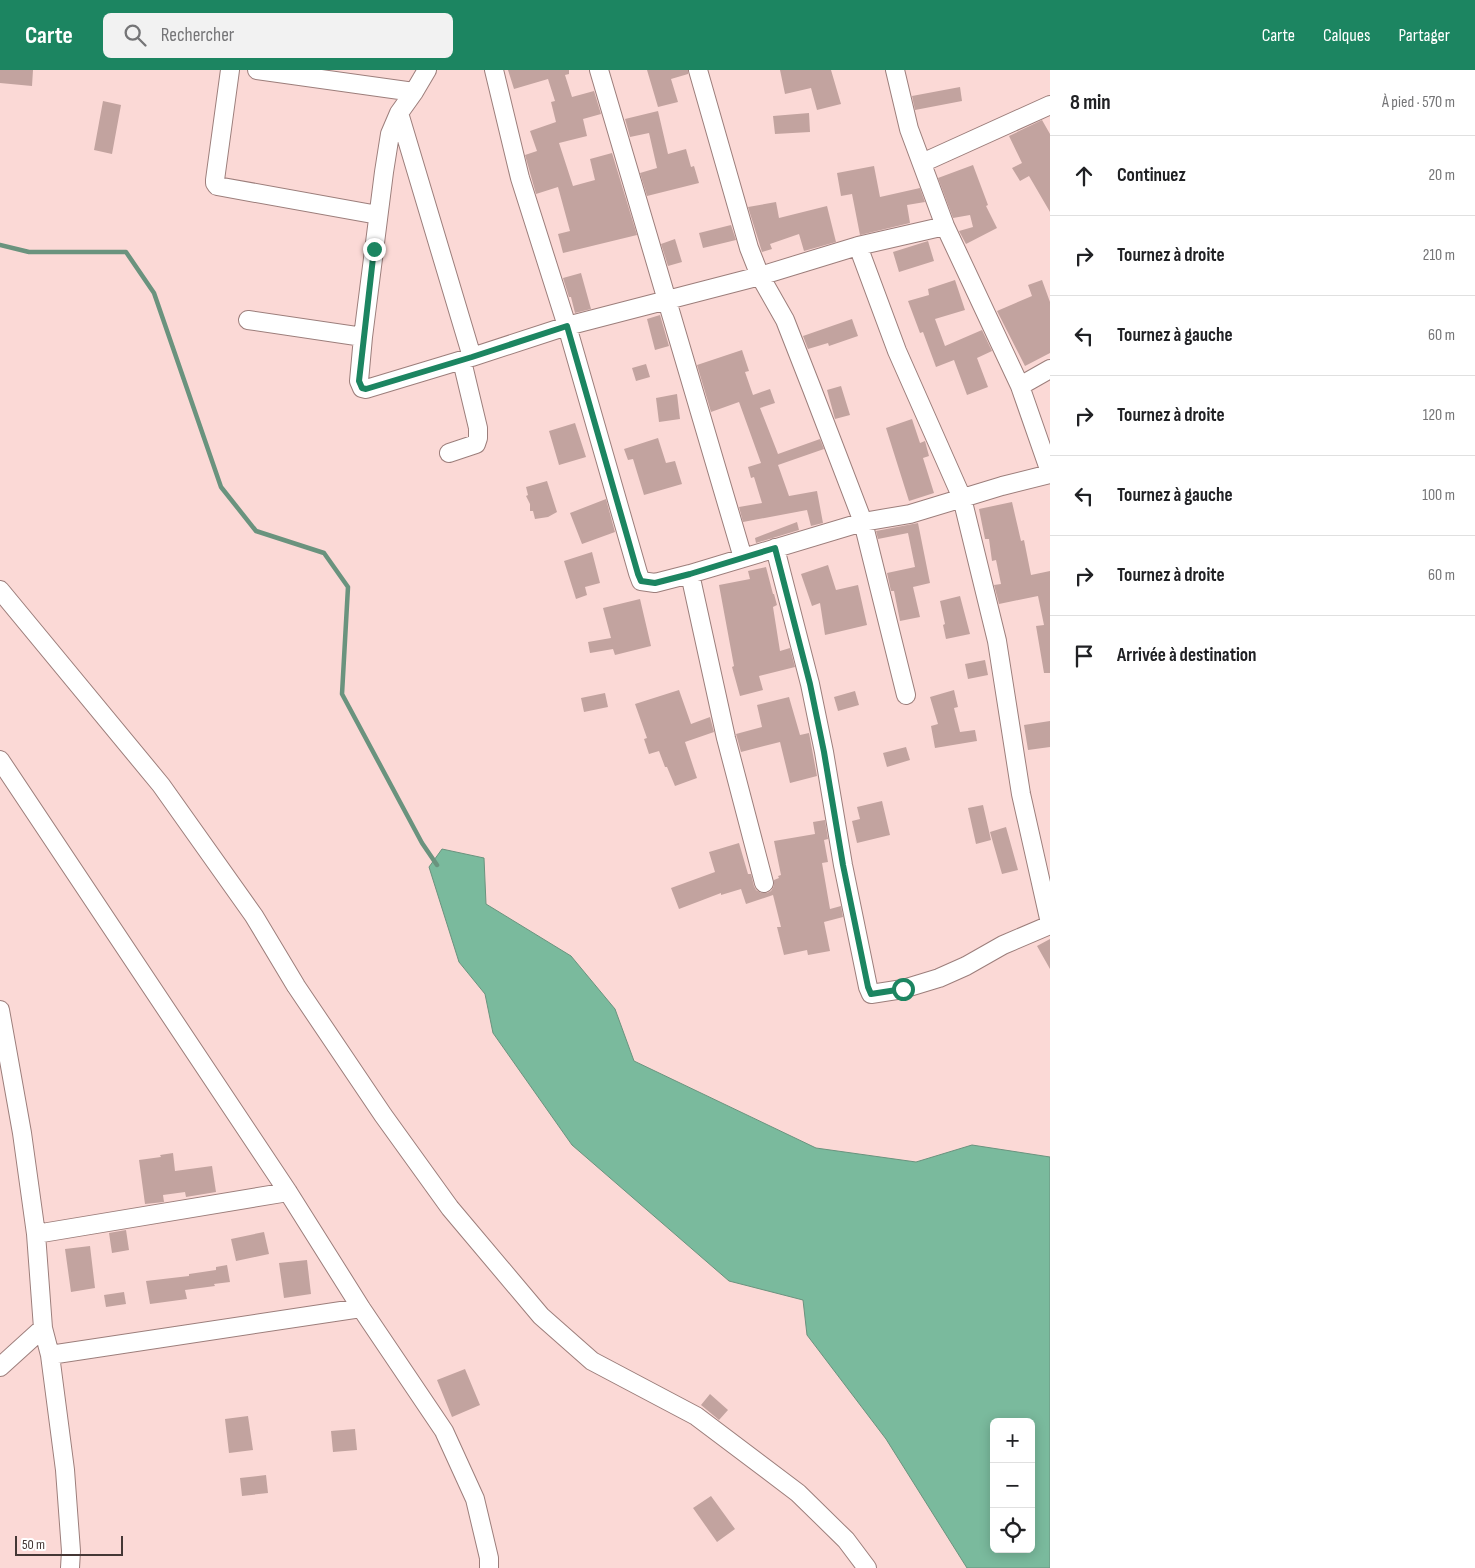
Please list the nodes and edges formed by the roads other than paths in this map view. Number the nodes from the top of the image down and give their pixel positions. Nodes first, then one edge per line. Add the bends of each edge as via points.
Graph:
1 (230, 70) edge
2 (257, 70) edge
3 (427, 70) edge
4 (494, 70) edge
5 (600, 70) edge
6 (698, 70) edge
7 (896, 70) edge
8 (414, 92) junction
9 (1049, 110) edge
10 (399, 114) junction
11 (922, 163) junction
12 (378, 215) junction
13 (945, 226) junction
14 (858, 246) junction
15 (760, 276) junction
16 (668, 299) junction
17 (248, 320) dead end
18 (567, 326) junction
19 (363, 337) junction
20 (467, 359) junction
21 (1050, 369) edge
22 (1020, 386) junction
23 (449, 453) dead end
24 (1050, 473) edge
25 (962, 498) junction
26 (863, 522) junction
27 (775, 548) junction
28 (743, 558) junction
29 (690, 574) junction
30 (0, 590) edge
31 (906, 694) dead end
32 (0, 760) edge
33 (764, 883) dead end
34 (1050, 924) edge
35 (0, 1010) edge
36 (288, 1192) junction
37 (36, 1234) junction
38 (361, 1308) junction
39 (44, 1328) junction
40 (50, 1355) junction
41 (0, 1366) edge
42 (70, 1568) edge
43 (489, 1568) edge
44 (867, 1568) edge

1 - 12 street via 214,180 217,186
2 - 8 street
3 - 8 street
4 - 18 street via 520,178
5 - 16 street
6 - 15 street
7 - 11 street via 909,130
8 - 10 street
9 - 11 street
10 - 12 street via 390,134
10 - 20 street
11 - 13 street
12 - 19 street
13 - 14 street
13 - 22 street
14 - 15 street
14 - 25 street via 897,350
15 - 16 street
15 - 26 street via 785,320
16 - 18 street
16 - 28 street
17 - 19 street
18 - 20 street
18 - 29 street via 641,581 655,583
19 - 20 street via 359,381 366,389
20 - 23 street via 478,438 476,444
21 - 22 street
22 - 24 street
24 - 25 street
25 - 26 street via 910,514
25 - 34 street via 997,640 1021,794
26 - 27 street
26 - 31 street
27 - 28 street
27 - 34 street via 810,684 843,865 871,994 940,978
28 - 29 street
29 - 33 street via 726,738
30 - 44 street via 161,784 254,916 296,986 383,1115 450,1208 541,1316 592,1361 696,1416 798,1493 846,1540
32 - 36 street
35 - 37 street
36 - 37 street
36 - 38 street
37 - 39 street
38 - 40 street
38 - 43 street via 444,1432 475,1500
39 - 40 street
39 - 41 street
40 - 42 street via 65,1470

